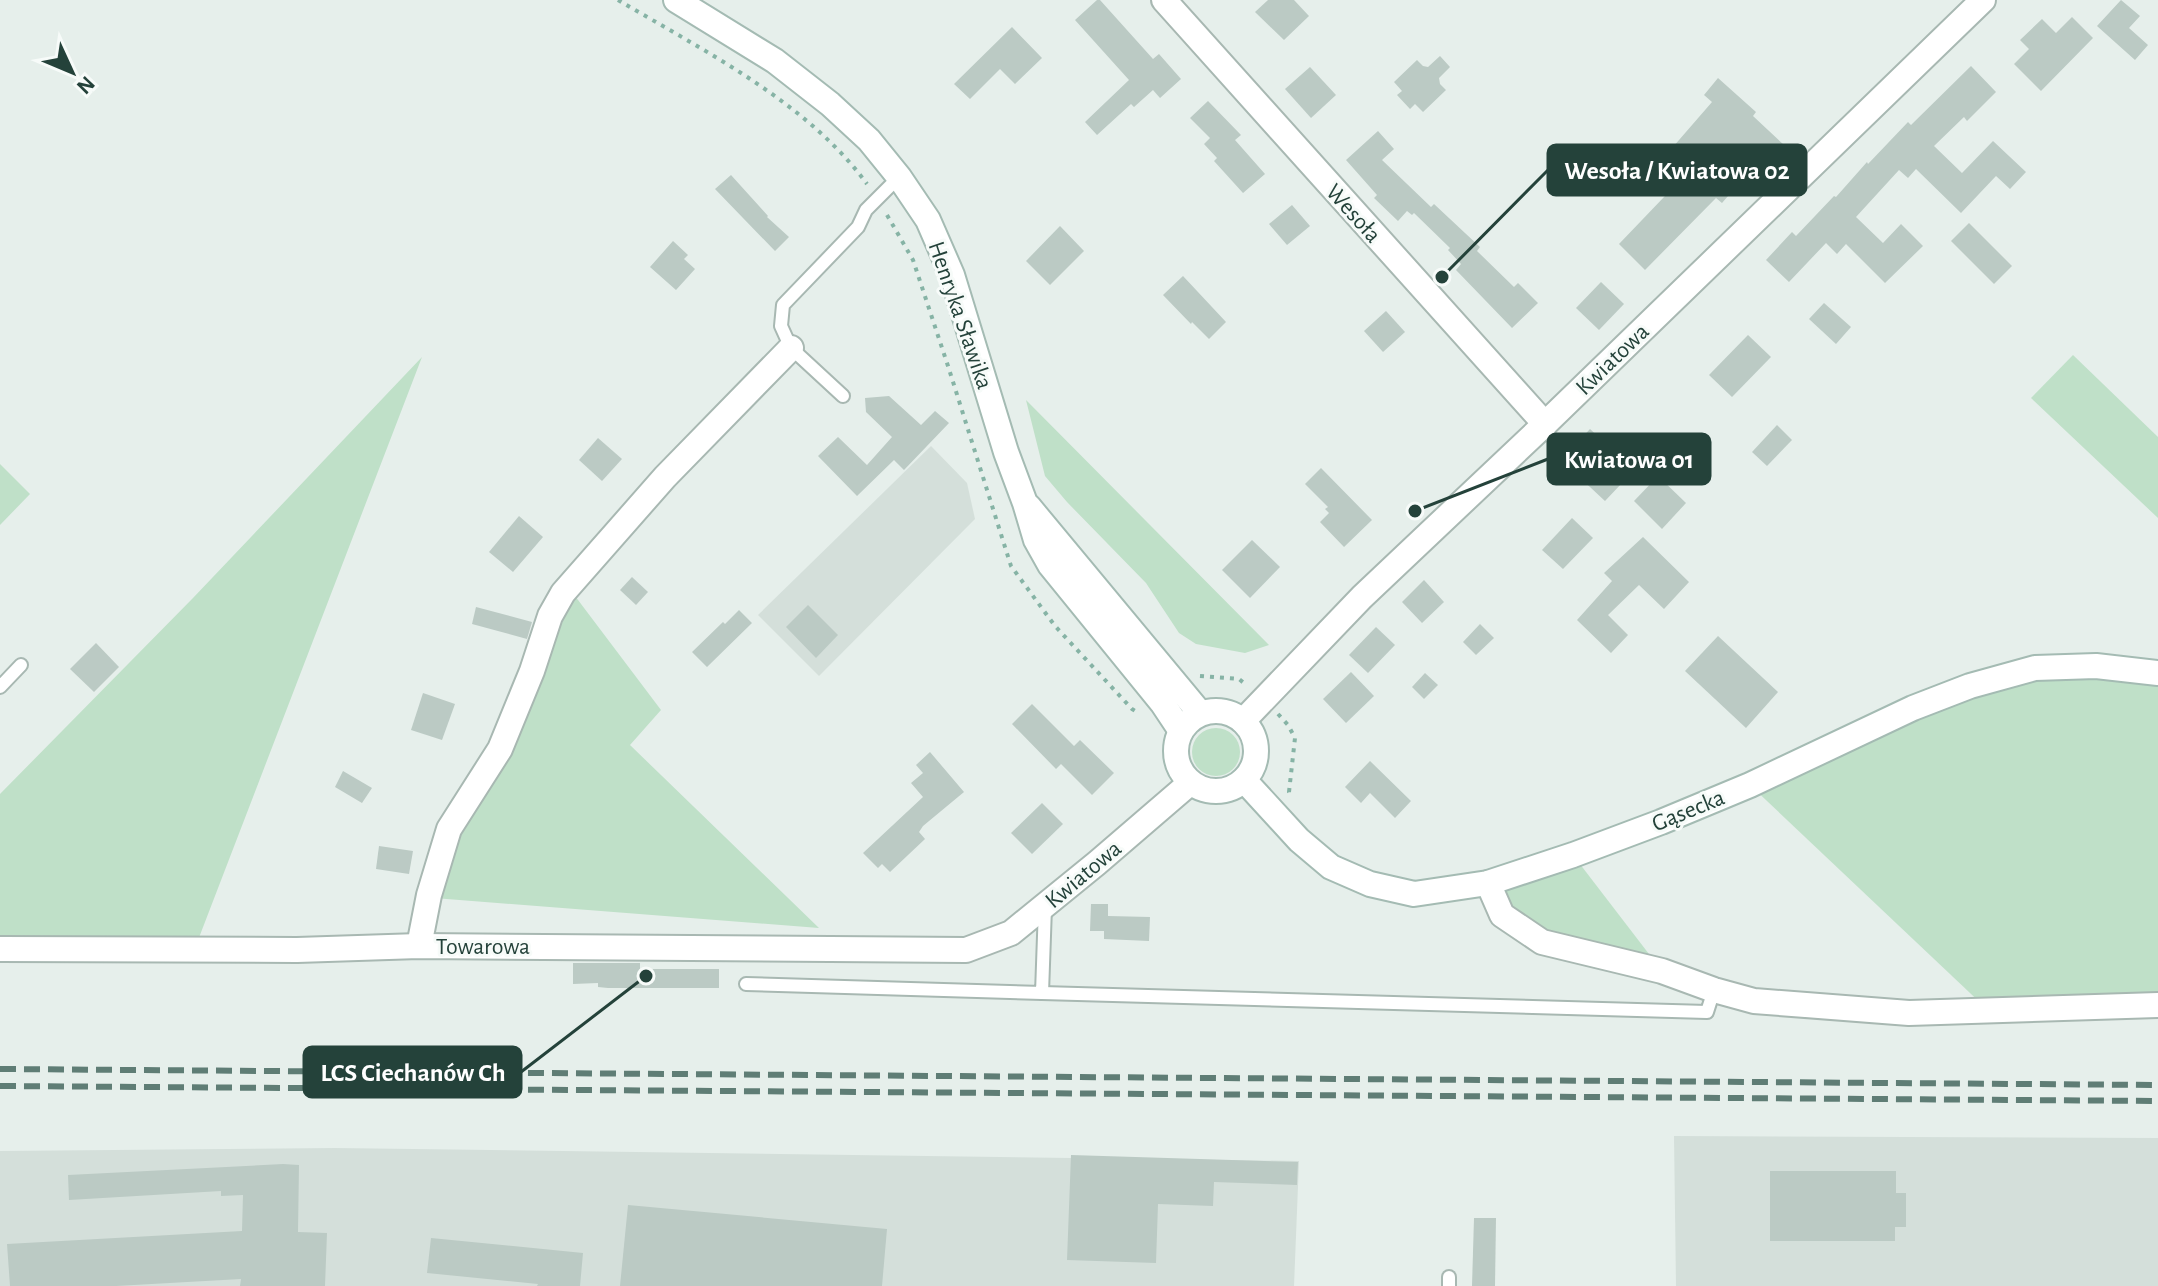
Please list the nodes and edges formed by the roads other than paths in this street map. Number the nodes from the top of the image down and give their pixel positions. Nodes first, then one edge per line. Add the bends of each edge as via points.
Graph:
1 (676, 0) edge
2 (1164, 0) edge
3 (1983, 0) edge
4 (899, 177) junction
5 (791, 348) junction
6 (843, 396) dead end
7 (1545, 424) junction
8 (1025, 503) junction
9 (21, 665) dead end
10 (2158, 673) edge
11 (0, 687) edge
12 (1200, 713) junction
13 (1243, 721) junction
14 (1181, 731) junction
15 (1244, 780) junction
16 (1190, 783) junction
17 (1488, 883) junction
18 (1045, 906) junction
19 (419, 946) junction
20 (0, 949) edge
21 (966, 950) joint
22 (746, 984) dead end
23 (1714, 990) junction
24 (1042, 993) junction
25 (2158, 1005) edge

1 - 4 street, Henryka Sławika via 775,61 830,104
2 - 7 street, Wesoła
3 - 7 street, Kwiatowa
4 - 5 lane via 783,305 781,326
4 - 8 street, Henryka Sławika via 928,220 952,275
5 - 6 lane
5 - 19 street via 665,477 563,593 500,749 449,829
7 - 13 street, Kwiatowa via 1362,597
8 - 12 street, Henryka Sławika
8 - 14 street, Henryka Sławika via 1050,565
9 - 11 lane
10 - 17 street, Gąsecka via 2096,666 2035,668 1970,686 1661,822
12 - 13 street via 1231,713
12 - 14 street
13 - 15 street via 1256,749
14 - 16 street via 1175,753
15 - 16 street via 1223,791
15 - 17 street, Gąsecka via 1331,867 1370,884 1414,894
16 - 18 street, Kwiatowa
17 - 23 street via 1502,915 1542,942 1662,971
18 - 21 street, Kwiatowa via 1011,933
18 - 24 lane
19 - 20 street, Towarowa
19 - 21 street, Towarowa
22 - 24 lane
23 - 24 lane via 1707,1012
23 - 25 street via 1754,1001 1909,1013

